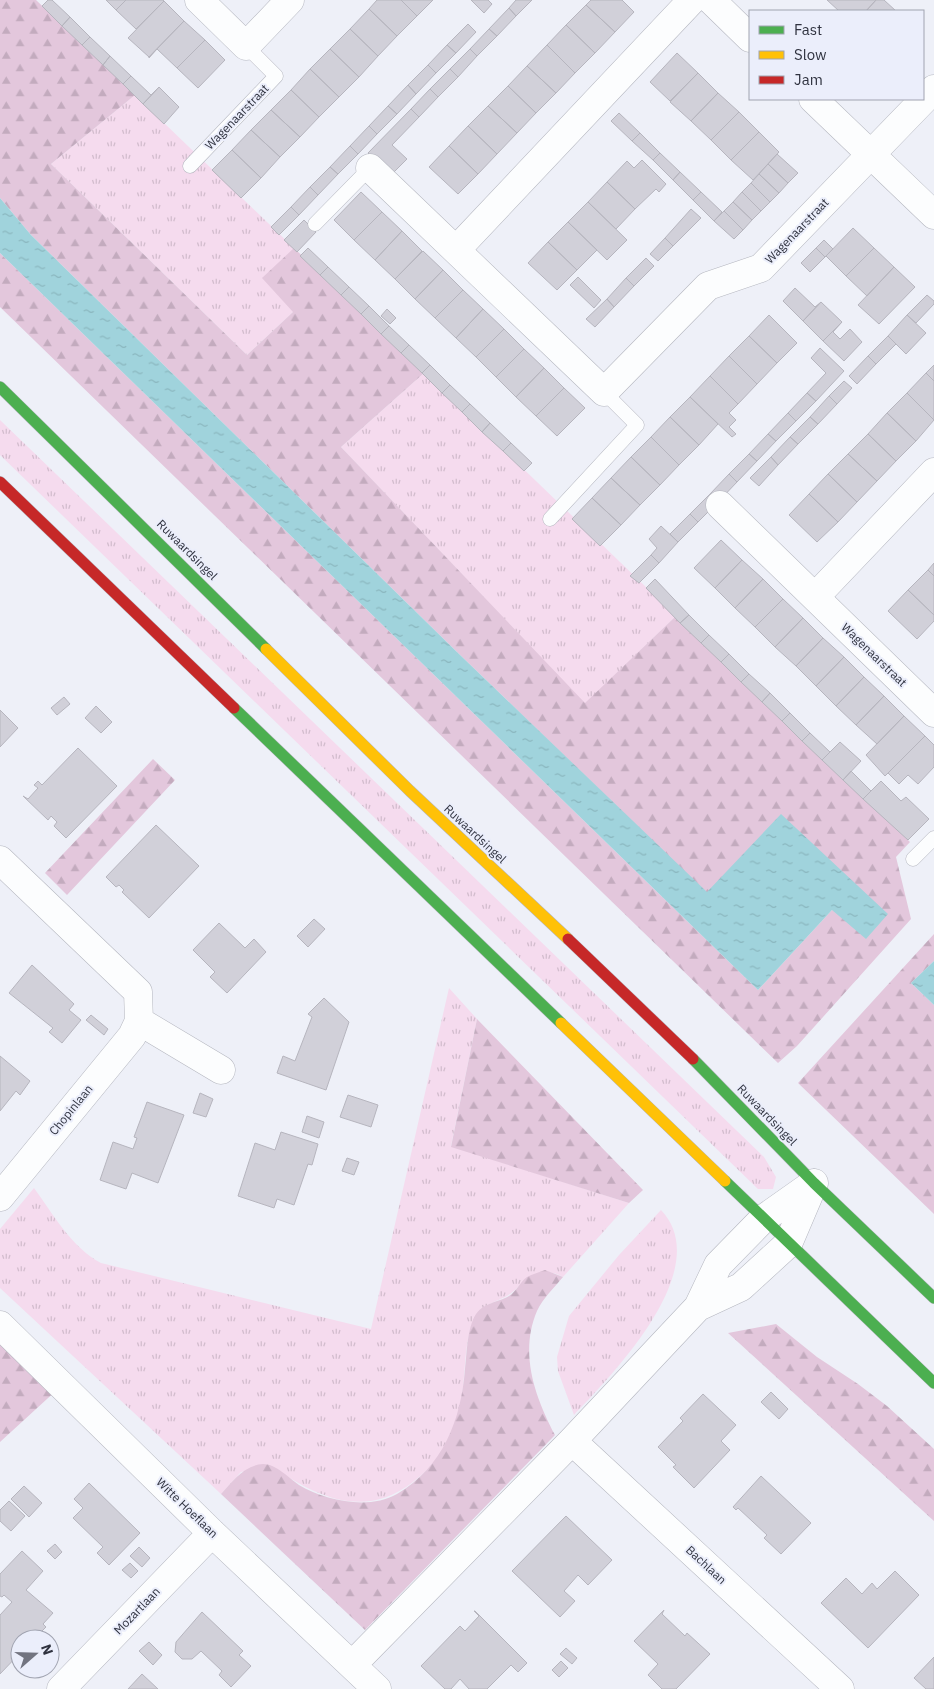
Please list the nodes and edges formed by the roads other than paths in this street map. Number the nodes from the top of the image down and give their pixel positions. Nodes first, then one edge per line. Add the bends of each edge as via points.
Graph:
1 (199, 0) edge
2 (290, 0) edge
3 (692, 0) edge
4 (711, 0) edge
5 (749, 37) edge
6 (246, 46) junction
7 (934, 89) edge
8 (924, 99) edge
9 (814, 100) edge
10 (924, 100) edge
11 (871, 155) junction
12 (190, 166) dead end
13 (370, 168) joint
14 (934, 215) edge
15 (315, 224) dead end
16 (456, 250) junction
17 (0, 387) edge
18 (604, 392) junction
19 (934, 472) edge
20 (0, 482) edge
21 (720, 505) dead end
22 (550, 519) dead end
23 (814, 597) junction
24 (934, 713) edge
25 (934, 838) edge
26 (913, 859) dead end
27 (0, 860) edge
28 (139, 1021) junction
29 (221, 1070) dead end
30 (814, 1183) junction
31 (0, 1198) edge
32 (763, 1219) junction
33 (788, 1244) junction
34 (934, 1298) edge
35 (698, 1307) junction
36 (0, 1324) edge
37 (934, 1383) edge
38 (572, 1441) junction
39 (212, 1533) junction
40 (353, 1664) junction
41 (61, 1689) edge
42 (377, 1689) edge
43 (840, 1689) edge

1 - 6 street, Wagenaarstraat
2 - 6 street
3 - 16 street
4 - 5 street
6 - 12 lane, Wagenaarstraat via 276,76
7 - 8 street, Wagenaarstraat
9 - 11 street
10 - 11 street, Wagenaarstraat
11 - 14 street
11 - 18 street, Wagenaarstraat via 760,268 708,286
13 - 15 lane
13 - 16 street
16 - 18 street
17 - 30 main road, Ruwaardsingel via 410,791 661,1027
18 - 22 lane via 637,425
19 - 23 street
20 - 32 main road
21 - 23 street, Wagenaarstraat
23 - 24 street, Wagenaarstraat
25 - 26 lane
27 - 28 street via 138,992
28 - 29 street
28 - 31 street, Chopinlaan via 132,1036
30 - 32 street
30 - 33 street
30 - 34 main road, Ruwaardsingel
32 - 33 main road
32 - 35 street via 718,1265
33 - 35 street via 741,1287
33 - 37 main road
35 - 38 street
36 - 39 street, Witte Hoeflaan
38 - 40 street
38 - 43 street, Bachlaan
39 - 40 street, Witte Hoeflaan
39 - 41 street, Mozartlaan
40 - 42 street, Witte Hoeflaan

